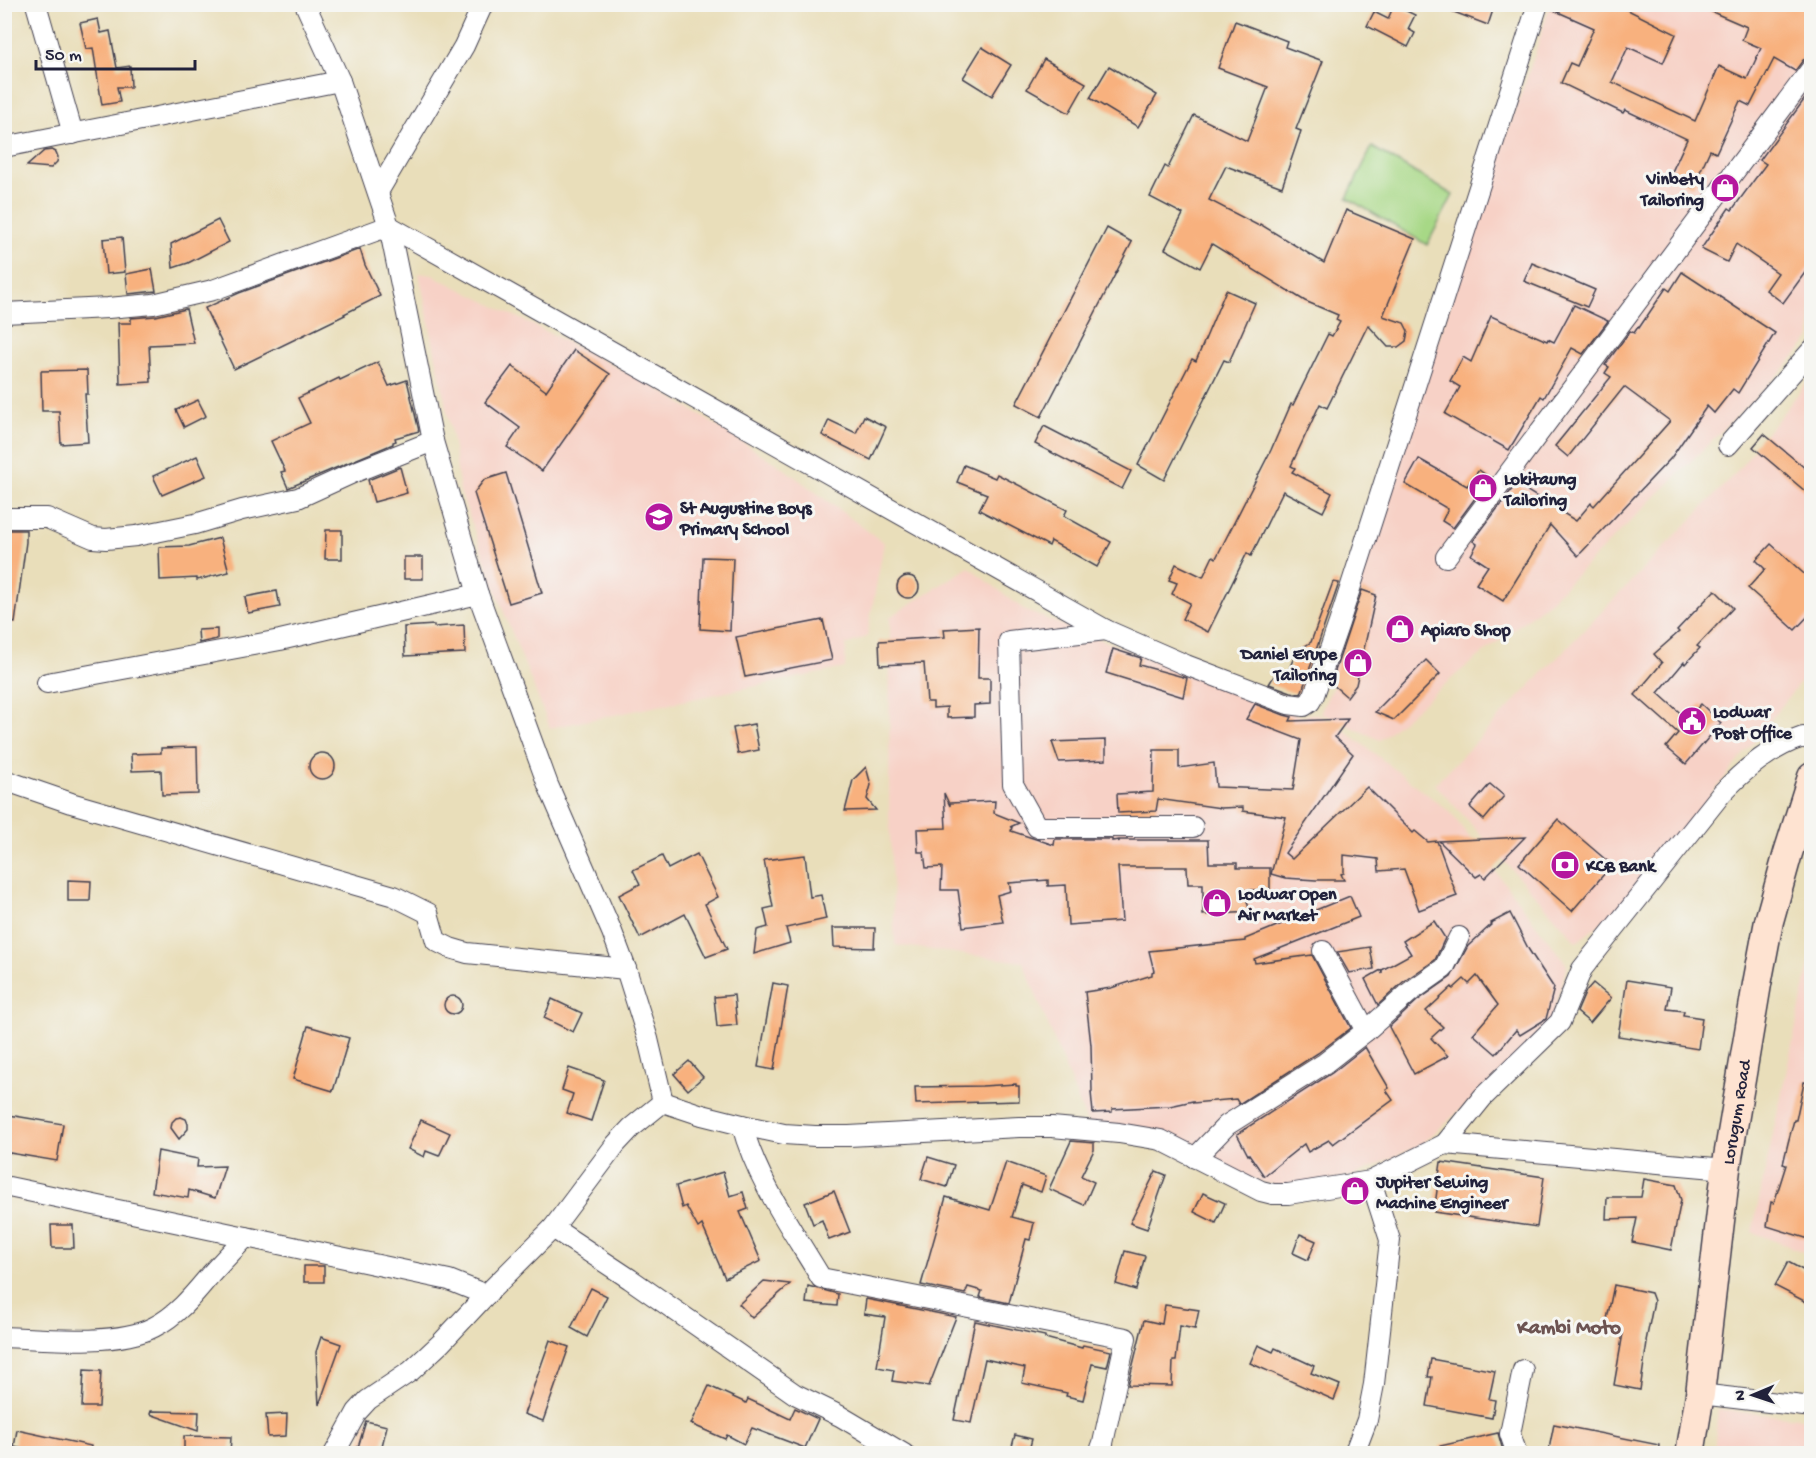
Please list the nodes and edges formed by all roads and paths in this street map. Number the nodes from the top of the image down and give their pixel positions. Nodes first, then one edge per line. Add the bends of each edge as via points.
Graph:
1 (36, 4) edge
2 (305, 4) edge
3 (483, 4) edge
4 (1538, 4) edge
5 (1812, 68) edge
6 (340, 81) junction
7 (73, 134) junction
8 (4, 147) edge
9 (378, 192) junction
10 (389, 226) junction
11 (4, 313) edge
12 (1812, 350) edge
13 (434, 441) junction
14 (1728, 445) dead end
15 (4, 518) edge
16 (1446, 557) dead end
17 (478, 594) junction
18 (1106, 630) junction
19 (46, 683) dead end
20 (1812, 740) edge
21 (1812, 777) edge
22 (4, 780) edge
23 (1193, 827) dead end
24 (1459, 937) dead end
25 (1323, 951) dead end
26 (626, 969) junction
27 (1366, 1031) junction
28 (663, 1102) junction
29 (742, 1125) junction
30 (1445, 1144) junction
31 (1195, 1158) junction
32 (1726, 1169) junction
33 (1371, 1181) junction
34 (4, 1186) edge
35 (553, 1228) junction
36 (246, 1237) junction
37 (486, 1295) junction
38 (4, 1337) edge
39 (1523, 1370) dead end
40 (1700, 1394) junction
41 (1812, 1407) edge
42 (334, 1454) edge
43 (904, 1454) edge
44 (1099, 1454) edge
45 (1354, 1454) edge
46 (1517, 1454) edge
47 (1690, 1454) edge

1 - 7 street
2 - 6 street
3 - 9 street via 464,46
4 - 18 street via 1339,623 1310,702 1300,707 1288,704
5 - 16 street
6 - 7 street
6 - 9 street
7 - 8 street
9 - 10 street
10 - 11 street via 213,290 153,304
10 - 13 street
10 - 18 street
12 - 14 street
13 - 15 street via 298,498 136,536 93,538 47,518
13 - 17 street
17 - 19 street via 280,640
17 - 26 street via 548,785
18 - 23 street via 1009,641 1013,784 1037,827
20 - 30 street via 1803,736 1776,749 1745,769 1722,793 1582,969 1560,1022 1483,1097
21 - 32 main road, Lorugum Road via 1769,921
22 - 26 street via 394,896 428,913 436,941 450,948
24 - 27 street via 1444,968
25 - 27 street
26 - 28 street
27 - 31 street via 1325,1063 1227,1125
28 - 29 street
28 - 35 street via 616,1144
29 - 31 street via 815,1136 1052,1127 1161,1140
29 - 44 street via 772,1194 821,1278 1126,1338
30 - 32 street
30 - 33 street
31 - 33 street via 1273,1194
32 - 40 main road, Lorugum Road
33 - 45 street via 1390,1240 1374,1384 1367,1420
34 - 36 street
35 - 37 street
35 - 43 street via 795,1394
36 - 37 street via 449,1280
36 - 38 street via 191,1297 153,1328 77,1340
37 - 42 street via 411,1371 368,1400 353,1418
39 - 46 street via 1510,1434
40 - 41 street
40 - 47 main road, Lorugum Road

